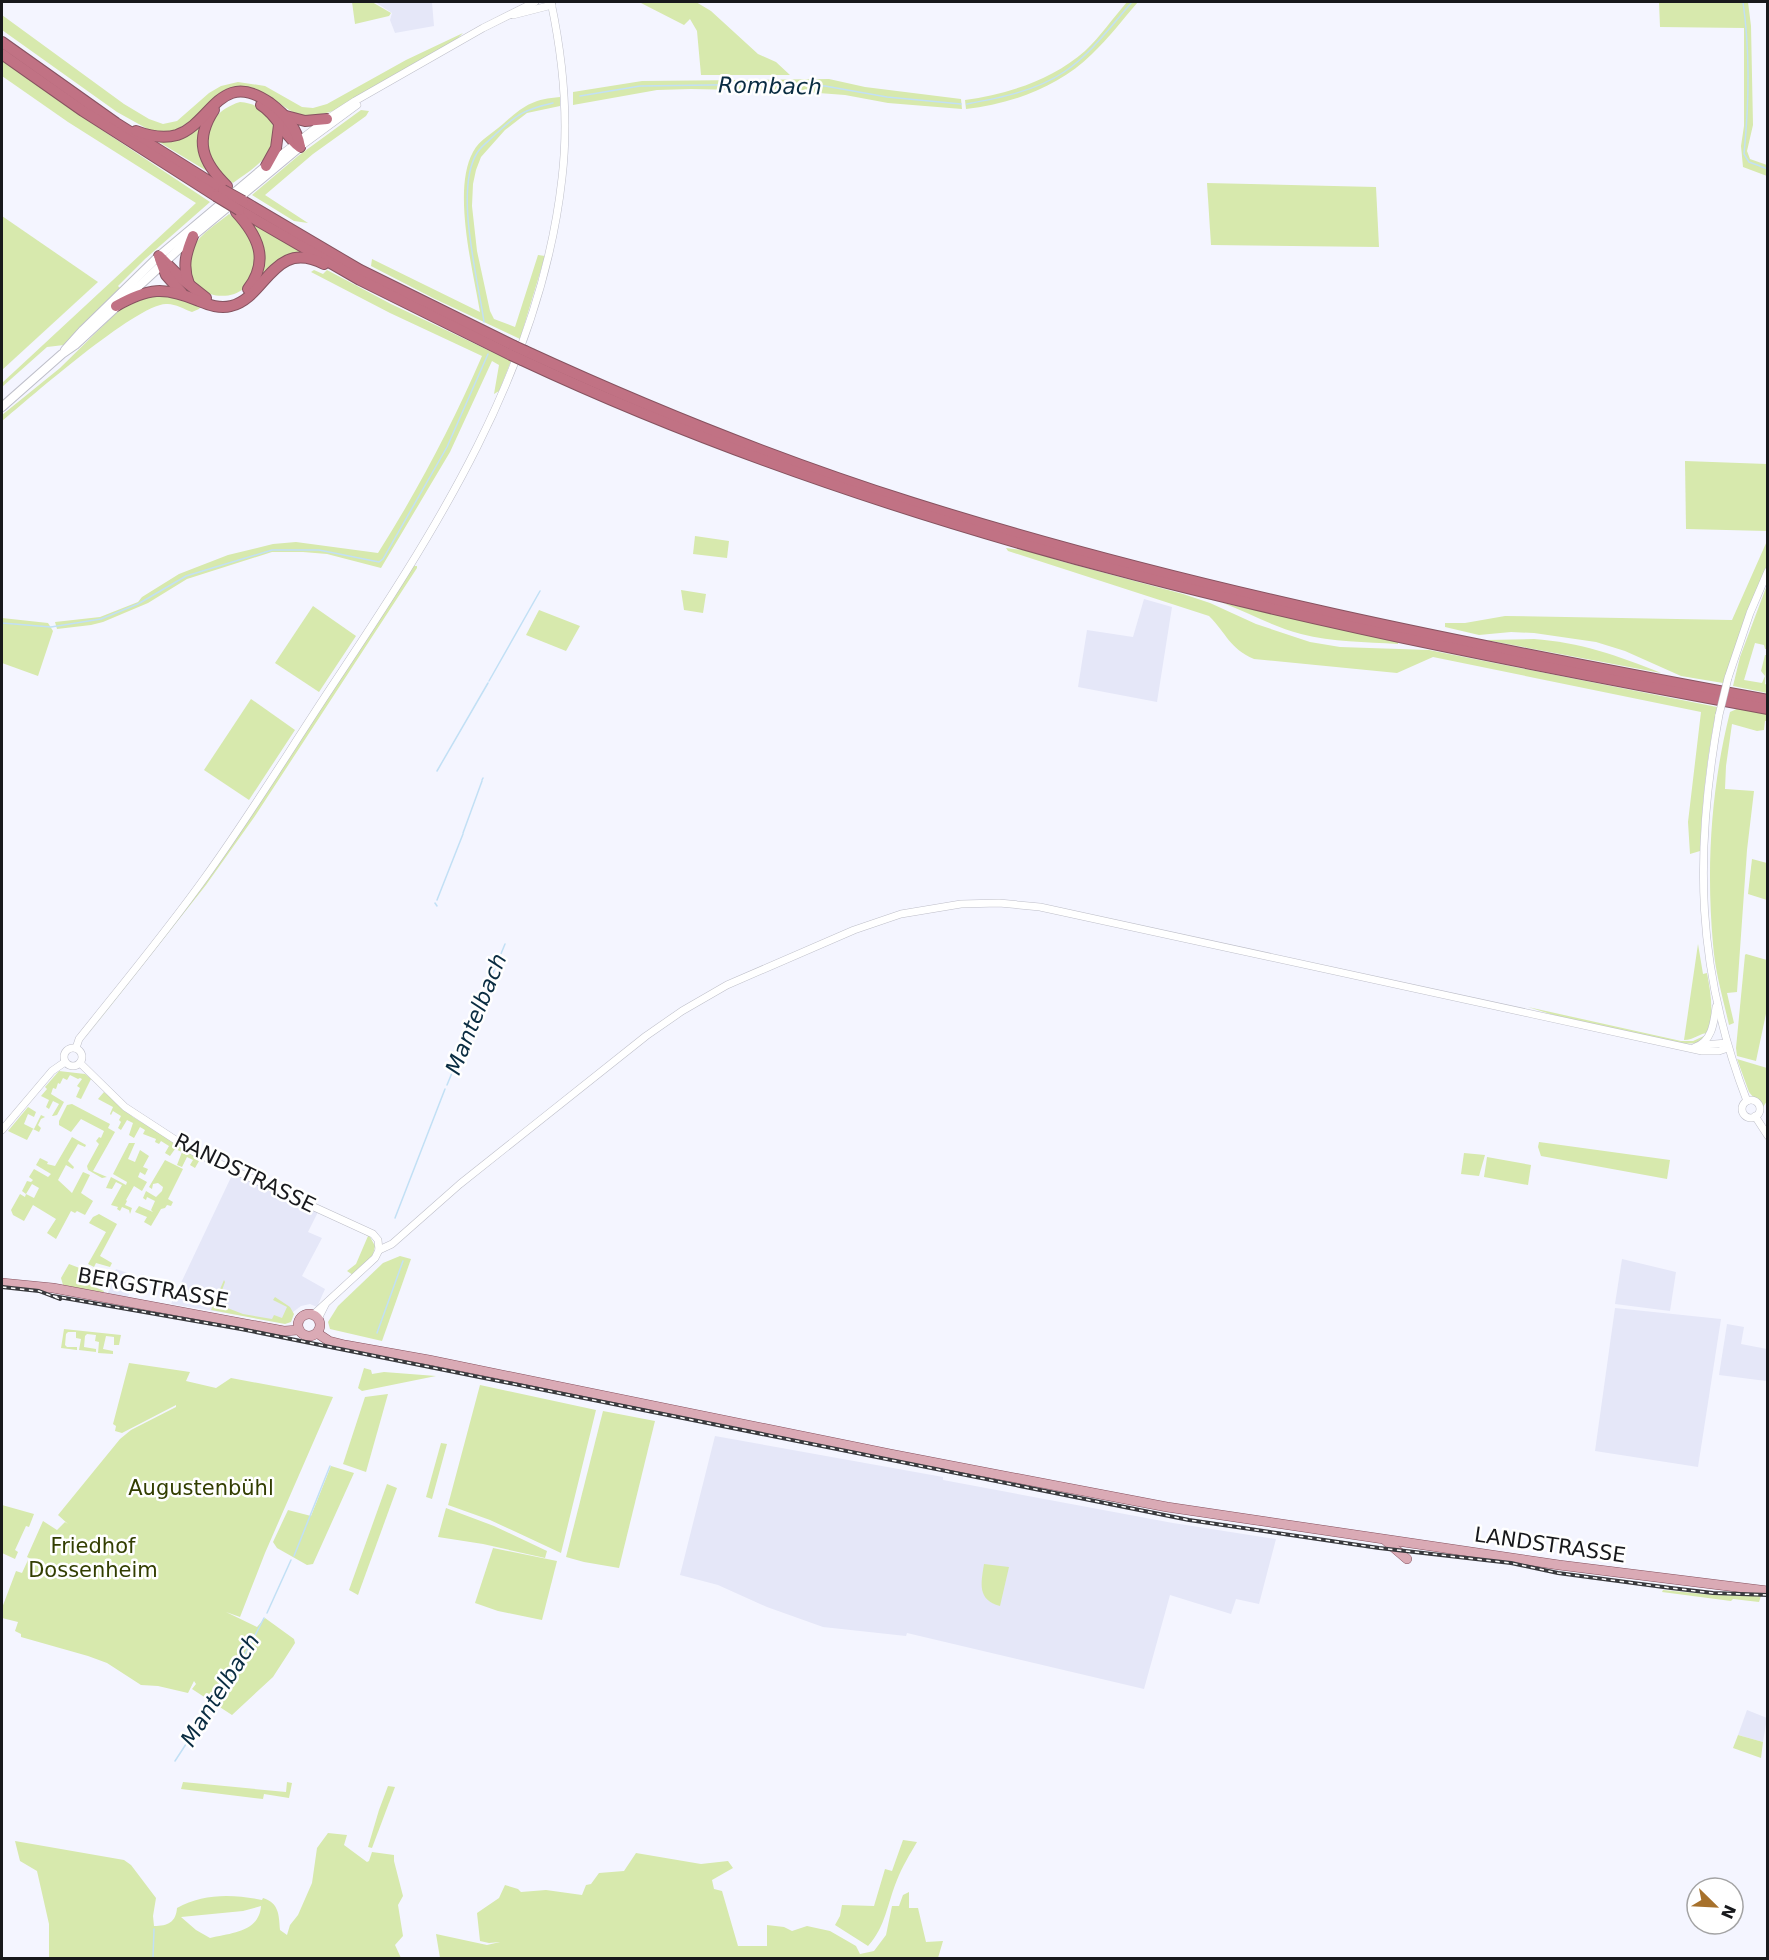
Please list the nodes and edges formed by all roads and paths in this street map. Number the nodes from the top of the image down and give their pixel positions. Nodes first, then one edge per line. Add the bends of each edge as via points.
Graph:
1 (535, 2) edge
2 (552, 4) edge
3 (507, 16) junction
4 (2, 42) edge
5 (2, 54) edge
6 (373, 92) junction
7 (327, 119) junction
8 (282, 120) junction
9 (116, 123) junction
10 (298, 144) junction
11 (266, 166) junction
12 (222, 191) junction
13 (238, 206) junction
14 (193, 236) junction
15 (162, 260) junction
16 (360, 280) junction
17 (186, 290) junction
18 (116, 306) junction
19 (513, 351) junction
20 (62, 354) junction
21 (524, 356) junction
22 (2, 407) edge
23 (1767, 572) edge
24 (1767, 700) edge
25 (1767, 709) edge
26 (1717, 1005) junction
27 (1702, 1045) junction
28 (1728, 1045) junction
29 (76, 1048) junction
30 (1692, 1048) junction
31 (65, 1062) junction
32 (80, 1063) junction
33 (1748, 1101) junction
34 (1755, 1116) junction
35 (2, 1130) edge
36 (1767, 1136) edge
37 (397, 1239) junction
38 (378, 1240) junction
39 (379, 1251) junction
40 (2, 1283) edge
41 (315, 1317) junction
42 (298, 1330) junction
43 (317, 1333) junction
44 (1384, 1539) junction
45 (1407, 1559) dead end
46 (1767, 1591) edge

1 - 3 street
2 - 3 street
2 - 29 street via 564,94 562,175 552,241 539,291 500,399 418,555 205,878 79,1039
3 - 6 street
4 - 9 highway
5 - 12 highway via 83,111
6 - 7 street
6 - 10 street
7 - 8 highway
7 - 10 street
8 - 9 highway via 265,99 241,93 219,99 178,135 147,135
8 - 10 highway via 297,132
8 - 11 highway via 276,148
8 - 12 highway via 256,101 245,99 223,103 214,110 203,132 204,156
9 - 12 highway
10 - 11 street
10 - 14 main road
11 - 15 main road
12 - 13 highway, bridge
13 - 16 highway
13 - 17 highway via 258,245 260,258 254,281 241,296 223,301
13 - 19 highway
14 - 15 main road
14 - 17 highway via 184,266
15 - 17 highway via 171,282
15 - 18 main road
15 - 20 main road via 77,335
16 - 17 highway via 317,261 295,259 276,267 249,297 233,306 217,307
16 - 19 highway
17 - 18 highway via 151,290
18 - 20 main road
19 - 21 highway, bridge
20 - 22 main road
21 - 24 highway via 759,449 911,502 1130,566 1441,638
21 - 25 highway via 670,424 776,465 1061,556 1235,601 1466,652
23 - 26 street, bridge via 1728,678 1711,758 1703,887
26 - 27 street via 1712,1031
26 - 28 street
27 - 28 street
27 - 30 street
28 - 30 street via 1710,1051
28 - 33 street
29 - 31 street via 66,1050
29 - 32 street via 82,1054
30 - 37 street via 1041,907 992,903 924,909 878,921 774,963 682,1011 460,1184
31 - 32 street via 72,1066
31 - 35 street via 51,1071
32 - 38 street, RANDSTRASSE via 125,1107 194,1152 373,1234
33 - 34 street via 1744,1113
33 - 34 street via 1759,1105 1760,1112
34 - 36 street
37 - 38 street
37 - 39 street
38 - 39 street
39 - 41 street
40 - 42 main road, BERGSTRASSE via 57,1289 284,1331
41 - 42 main road via 301,1317
41 - 43 main road via 320,1324
42 - 43 main road via 307,1337
43 - 44 main road, LANDSTRASSE via 345,1345 1024,1481 1167,1508
44 - 45 main road
44 - 46 main road, LANDSTRASSE

